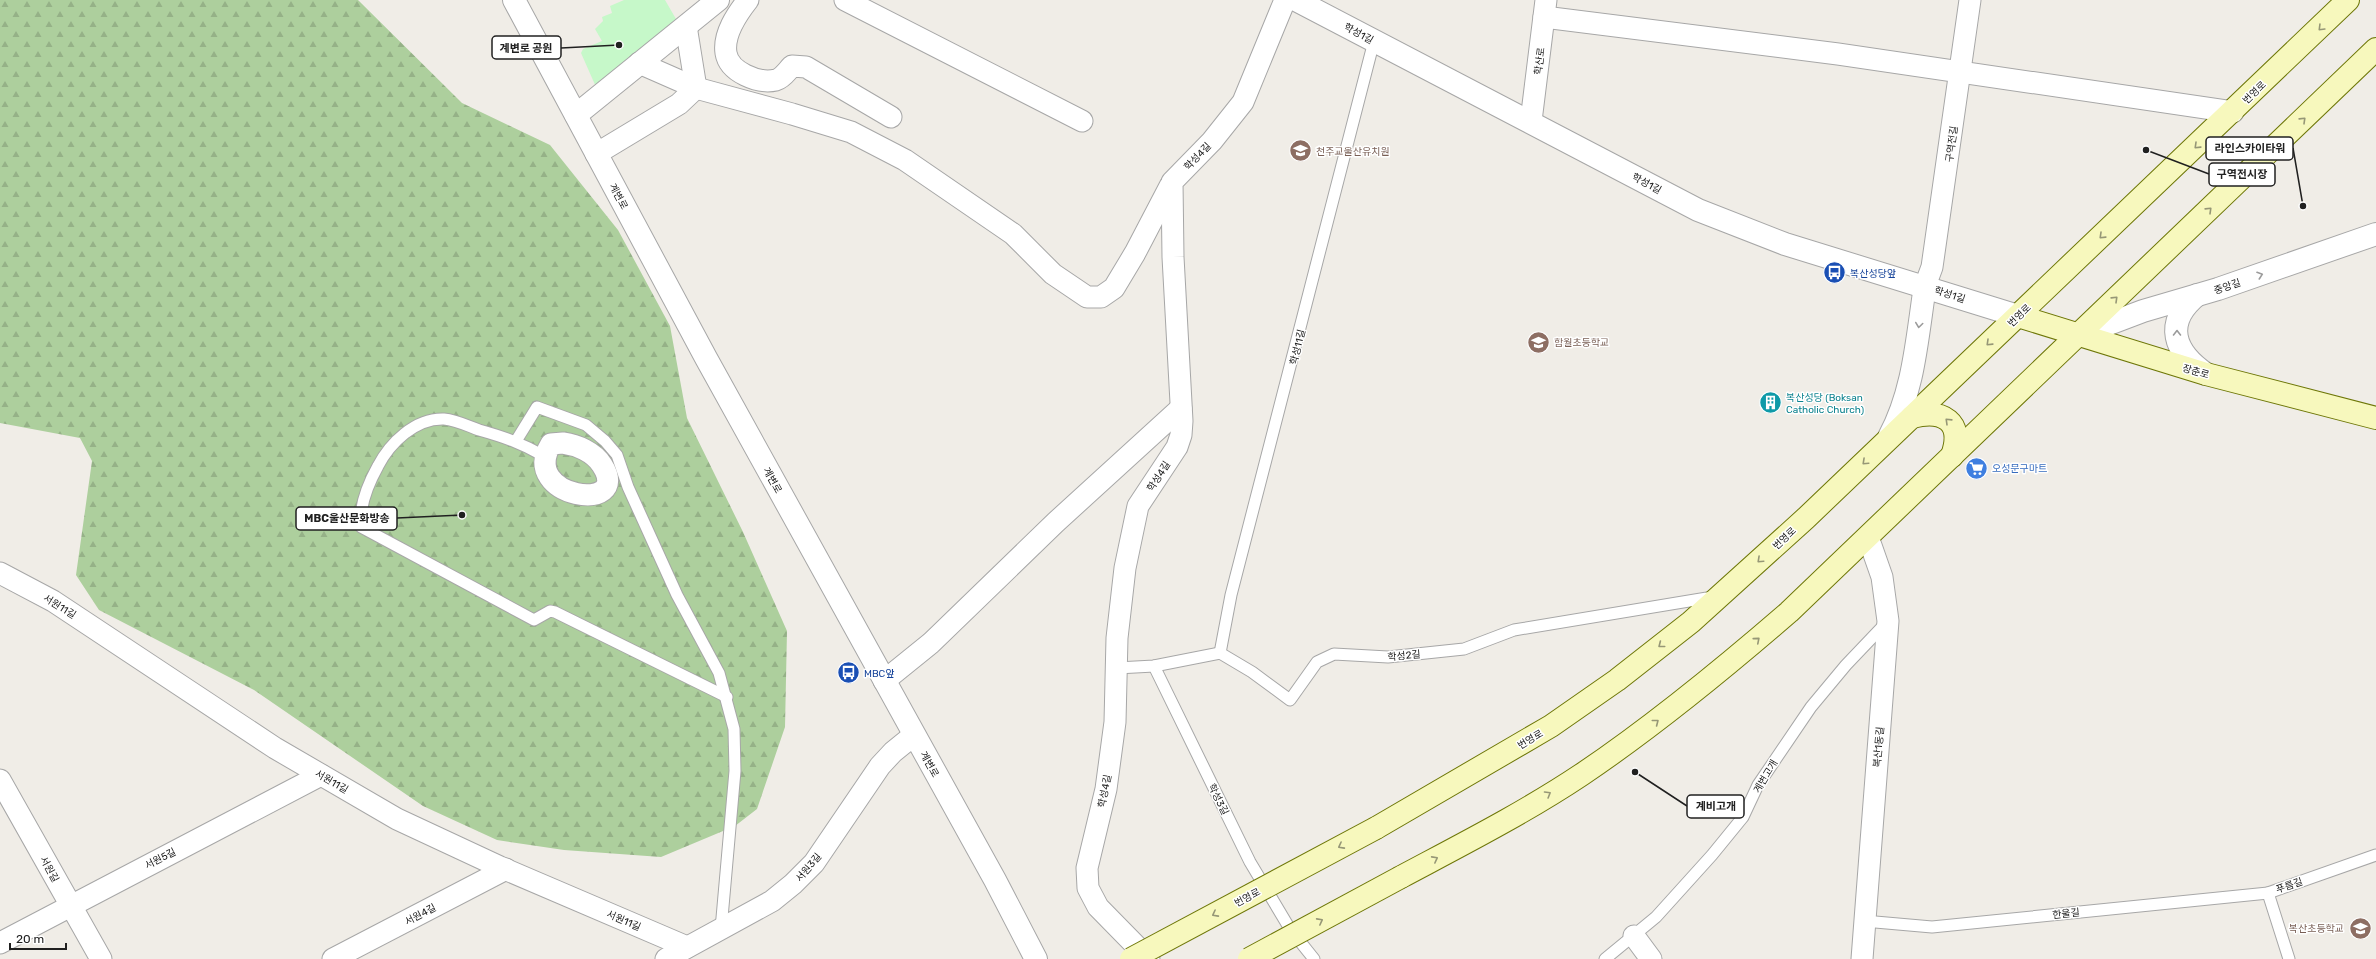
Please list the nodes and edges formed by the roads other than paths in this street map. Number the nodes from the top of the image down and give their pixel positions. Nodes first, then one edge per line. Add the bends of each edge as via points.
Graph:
1 (514, 0) edge
2 (718, 0) edge
3 (748, 0) edge
4 (845, 0) edge
5 (1285, 0) edge
6 (1296, 0) edge
7 (1970, 0) edge
8 (2348, 0) edge
9 (1545, 9) edge
10 (686, 26) junction
11 (1374, 41) junction
12 (2376, 49) edge
13 (639, 63) junction
14 (1960, 73) junction
15 (696, 88) junction
16 (2233, 112) junction
17 (576, 115) junction
18 (891, 117) dead end
19 (1082, 121) dead end
20 (1531, 121) junction
21 (596, 154) junction
22 (1172, 182) junction
23 (2376, 234) edge
24 (1925, 286) junction
25 (2197, 295) junction
26 (2018, 316) junction
27 (2077, 336) junction
28 (2206, 374) junction
29 (1181, 408) junction
30 (1912, 417) junction
31 (2376, 418) edge
32 (516, 441) junction
33 (1886, 442) junction
34 (544, 456) dead end
35 (1952, 456) junction
36 (1868, 537) junction
37 (0, 573) edge
38 (1720, 596) junction
39 (1888, 621) junction
40 (1220, 653) junction
41 (1154, 666) junction
42 (1117, 668) junction
43 (884, 681) junction
44 (727, 697) junction
45 (914, 735) junction
46 (321, 775) junction
47 (0, 780) edge
48 (2376, 855) edge
49 (506, 869) junction
50 (2268, 893) junction
51 (70, 905) junction
52 (1864, 921) junction
53 (721, 930) junction
54 (1634, 936) junction
55 (0, 943) edge
56 (687, 947) junction
57 (101, 959) edge
58 (333, 959) edge
59 (666, 959) edge
60 (1036, 959) edge
61 (1131, 959) edge
62 (1149, 959) edge
63 (1249, 959) edge
64 (1314, 959) edge
65 (1605, 959) edge
66 (1651, 959) edge
67 (1862, 959) edge
68 (2289, 959) edge

1 - 17 street, 계변로
2 - 10 street
3 - 18 street via 734,20 726,45 726,53 736,70 759,79 775,80 782,77 792,66 806,67
4 - 19 street
5 - 22 street, 학성4길 via 1243,102 1212,141
6 - 11 street, 학성1길
7 - 14 street, 구역전길
8 -> 16 main road, 번영로
9 - 14 street
9 - 20 street, 학산로
10 - 13 street
10 - 15 street
11 - 20 street, 학성1길
11 - 40 lane, 학성11길 via 1232,596
27 -> 12 main road
13 - 15 street
13 - 17 street
14 - 16 street
14 - 24 street, 구역전길 via 1932,267
15 - 21 street via 679,104
15 - 22 street via 851,132 905,160 1013,234 1053,274 1088,297 1106,295 1120,279
16 -> 26 main road, 번영로
17 - 21 street, 계변로
20 - 24 street, 학성1길 via 1698,210 1785,244
21 - 43 street, 계변로
22 - 29 street, 학성4길
25 -> 23 street, 중앙길
24 - 26 street, 학성1길
24 -> 33 street via 1909,390 1900,416
25 - 27 street, 중앙길
28 -> 25 street via 2183,355 2176,333 2182,311
26 - 27 main road, 장춘로
26 -> 30 main road, 번영로
27 - 28 main road, 장춘로
27 - 35 main road
28 - 31 main road, 장춘로
29 - 42 street, 학성4길 via 1181,435 1177,447 1138,506 1125,568 1117,638
29 - 43 street via 1056,522 931,643
30 - 33 main road, 번영로
35 -> 30 main road via 1956,437 1950,421 1932,414
32 - 34 lane
32 - 44 lane via 538,407 586,425 617,455 647,529 677,595 719,673
32 - 44 lane via 444,419 422,423 401,436 383,456 370,479 360,514 361,526 534,620 550,611 555,612
33 -> 38 main road, 번영로
35 - 36 main road
36 - 39 street, 복산1동길 via 1882,577
63 -> 36 main road, bridge via 1494,827 1579,776 1648,728 1725,667 1789,612
37 - 46 street, 서원11길 via 53,601 275,748
38 - 40 lane, 학성2길 via 1514,630 1464,649 1388,657 1334,654 1317,662 1290,700 1252,672
38 -> 61 main road, 번영로, bridge via 1617,680 1551,726 1376,828
39 - 52 street, 복산1동길
39 - 54 lane, 계변고개 via 1811,708 1758,785 1743,817 1656,917
40 - 41 lane
41 - 42 lane
41 - 64 lane, 학성3길 via 1250,862 1290,929
42 - 62 street, 학성4길 via 1115,722 1106,789 1087,868 1088,888 1098,907
43 - 45 street, 계변로
44 - 53 lane via 734,729 735,771
45 - 53 street, 서원3길 via 880,766 814,863 794,884 772,902
45 - 60 street, 계변로
46 - 49 street, 서원11길 via 397,819
46 - 51 street, 서원5길
47 - 51 street, 서원길
48 - 50 lane, 푸름길
49 - 56 street, 서원11길
49 - 58 street, 서원4길
50 - 52 lane, 한울길 via 1932,927
50 - 68 lane, 푸름길
51 - 55 street, 서원5길
51 - 57 street, 서원길
52 - 67 street, 복산1동길
53 - 56 street, 서원3길
54 - 65 lane, 계변고개
54 - 66 street
56 - 59 street, 서원3길

